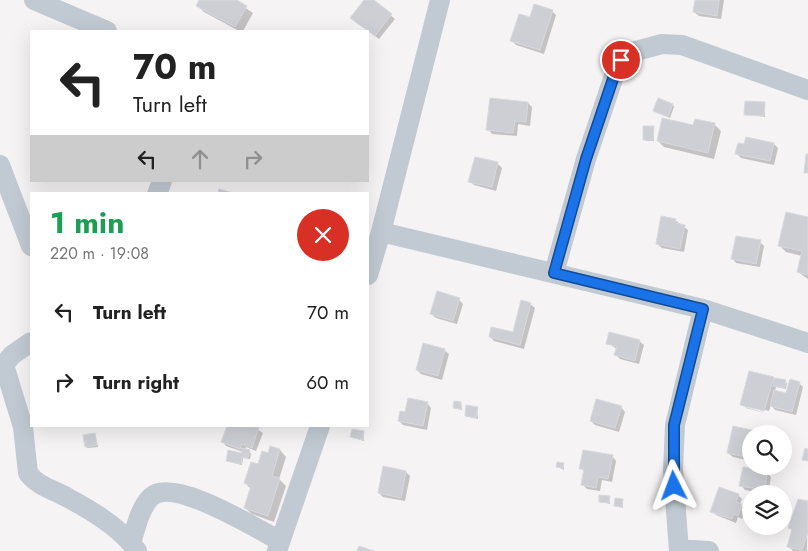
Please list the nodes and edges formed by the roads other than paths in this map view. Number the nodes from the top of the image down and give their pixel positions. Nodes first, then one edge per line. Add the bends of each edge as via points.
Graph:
1 (34, 0) edge
2 (440, 0) edge
3 (105, 30) edge
4 (808, 90) edge
5 (0, 165) edge
6 (381, 232) junction
7 (30, 243) edge
8 (369, 272) edge
9 (554, 273) junction
10 (703, 309) junction
11 (30, 343) edge
12 (808, 343) edge
13 (320, 427) edge
14 (279, 546) edge
15 (134, 547) edge
16 (679, 550) edge
17 (709, 551) edge

1 - 3 street
2 - 6 street
4 - 9 street via 682,45 662,44 628,53 616,70 586,159
5 - 7 street
6 - 8 street
6 - 9 street
9 - 10 street
10 - 12 street
10 - 16 street via 674,425 673,470
11 - 15 street via 4,365 23,427 28,473 107,523
13 - 14 street
14 - 15 street via 205,502 166,491 151,496 140,514
16 - 17 street via 700,548

